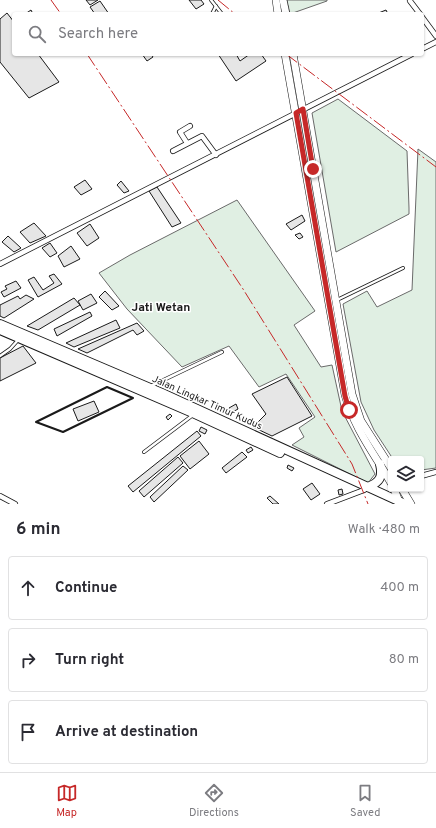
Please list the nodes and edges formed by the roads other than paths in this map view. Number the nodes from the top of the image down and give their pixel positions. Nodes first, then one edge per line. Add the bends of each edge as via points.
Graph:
1 (211, 0) edge
2 (276, 0) edge
3 (283, 0) edge
4 (410, 1) edge
5 (216, 6) junction
6 (213, 12) edge
7 (220, 12) edge
8 (278, 12) edge
9 (286, 12) edge
10 (418, 12) edge
11 (424, 20) edge
12 (436, 36) edge
13 (436, 42) edge
14 (424, 48) edge
15 (285, 56) edge
16 (293, 56) edge
17 (408, 56) edge
18 (303, 109) junction
19 (296, 113) junction
20 (190, 126) dead end
21 (187, 143) junction
22 (173, 151) dead end
23 (216, 155) junction
24 (0, 264) edge
25 (403, 268) dead end
26 (337, 300) junction
27 (0, 324) edge
28 (0, 330) edge
29 (19, 339) junction
30 (222, 352) dead end
31 (0, 356) edge
32 (149, 387) junction
33 (195, 414) junction
34 (144, 452) dead end
35 (380, 464) junction
36 (388, 464) edge
37 (436, 472) edge
38 (424, 475) edge
39 (388, 478) edge
40 (366, 489) junction
41 (396, 492) edge
42 (404, 492) edge
43 (0, 496) edge
44 (401, 503) edge
45 (15, 504) edge
46 (326, 504) edge
47 (392, 504) edge
48 (411, 504) edge

1 - 5 lane
2 - 8 main road
3 - 9 main road
4 - 10 street
5 - 6 lane
5 - 7 lane
11 - 12 street
13 - 14 street
15 - 19 main road
16 - 18 main road
17 - 18 street
18 - 19 street
18 - 26 main road
19 - 23 street
19 - 35 main road via 345,396 363,440
20 - 21 street via 180,133
21 - 22 street
21 - 23 street via 202,136
23 - 24 street
25 - 26 lane
26 - 36 main road via 356,407 369,436
27 - 32 highway, Jalan Lingkar Timur Kudus
28 - 29 highway, Jalan Lingkar Timur Kudus
29 - 31 lane
29 - 33 highway, Jalan Lingkar Timur Kudus
30 - 32 lane
32 - 40 highway, Jalan Lingkar Timur Kudus
33 - 34 lane
33 - 40 highway, Jalan Lingkar Timur Kudus
35 - 39 main road
35 - 40 highway via 380,481
37 - 38 street
40 - 44 highway, Jalan Lingkar Timur Kudus
40 - 46 street
40 - 47 highway, Jalan Lingkar Timur Kudus
41 - 44 main road
42 - 48 main road
43 - 45 street

